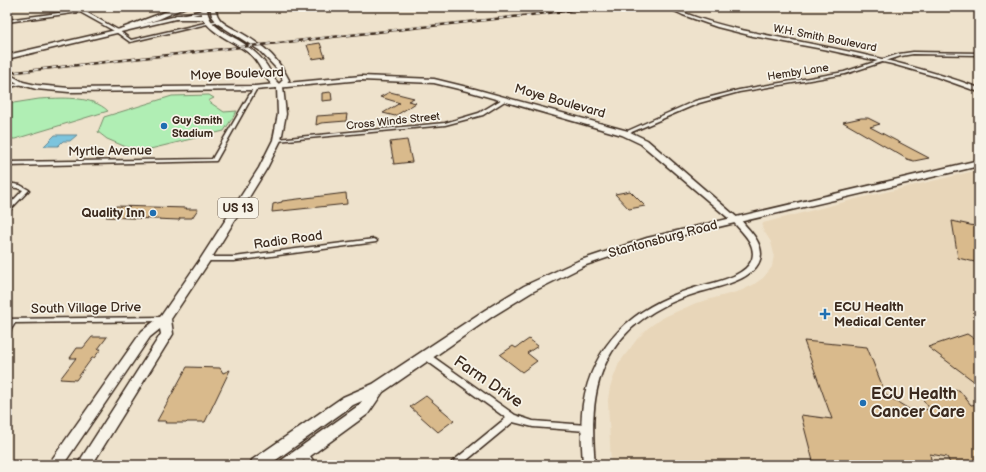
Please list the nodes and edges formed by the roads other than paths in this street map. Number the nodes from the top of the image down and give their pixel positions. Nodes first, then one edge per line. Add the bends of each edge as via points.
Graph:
1 (98, 7) edge
2 (183, 7) edge
3 (222, 7) edge
4 (668, 7) edge
5 (212, 8) edge
6 (82, 9) edge
7 (204, 12) edge
8 (176, 17) joint
9 (7, 21) edge
10 (218, 22) junction
11 (209, 23) junction
12 (120, 30) junction
13 (979, 54) edge
14 (7, 58) edge
15 (884, 59) junction
16 (7, 75) edge
17 (21, 83) junction
18 (7, 87) edge
19 (280, 87) junction
20 (255, 88) junction
21 (979, 90) edge
22 (506, 99) junction
23 (625, 133) junction
24 (277, 140) junction
25 (979, 163) edge
26 (7, 164) edge
27 (7, 185) edge
28 (7, 210) edge
29 (736, 220) junction
30 (374, 241) dead end
31 (206, 259) junction
32 (165, 320) junction
33 (10, 321) edge
34 (7, 329) edge
35 (426, 356) junction
36 (378, 388) junction
37 (512, 418) junction
38 (586, 428) junction
39 (303, 453) junction
40 (55, 465) edge
41 (84, 465) edge
42 (257, 465) edge
43 (287, 465) edge
44 (312, 465) edge
45 (455, 465) edge
46 (589, 465) edge

1 - 6 street
2 - 12 main road
3 - 5 main road
4 - 15 street, W.H. Smith Boulevard via 702,22 727,29
5 - 7 main road
5 - 10 main road
6 - 9 street
6 - 12 street
7 - 8 main road
7 - 11 main road
8 - 12 main road
10 - 11 street
10 - 19 main road, US 13 via 251,41 272,59 286,80
11 - 12 street via 130,41
11 - 19 main road via 245,47 264,66 271,82
12 - 14 main road
13 - 15 street, Hemby Lane via 913,53
15 - 21 street, W.H. Smith Boulevard via 940,75
15 - 23 street, Hemby Lane via 845,74 739,91 697,102
16 - 17 main road, Moye Boulevard
17 - 18 street
17 - 20 main road, Moye Boulevard via 69,90
19 - 20 main road, Moye Boulevard
19 - 22 main road, Moye Boulevard via 361,78 400,78 452,85
19 - 24 main road, US 13 via 282,114
20 - 26 street, Myrtle Avenue via 214,160
22 - 23 main road, Moye Boulevard
22 - 24 street, Cross Winds Street via 481,114 445,124
23 - 29 main road, Moye Boulevard via 644,142
24 - 31 main road, US 13 via 260,174
25 - 29 main road, Stantonsburg Road
27 - 28 street via 26,190
29 - 35 main road, Stantonsburg Road via 650,240 582,263 528,289
29 - 38 street, Moye Boulevard via 752,238 756,247 754,264 735,278 656,306 625,328 604,355 597,369 587,405
30 - 31 street, Radio Road via 234,259
31 - 32 main road, US 13
32 - 33 street, South Village Drive
32 - 40 main road, US 13 via 146,334
32 - 41 main road via 167,334
33 - 34 street
35 - 36 main road, Stantonsburg Road
35 - 37 street, Farm Drive
36 - 39 main road, Stantonsburg Road via 362,410
36 - 42 main road, Stantonsburg Road via 348,401
37 - 38 street, Farm Drive via 533,424
37 - 45 street
38 - 46 street, Moye Boulevard
39 - 43 main road, Stantonsburg Road
39 - 44 street

